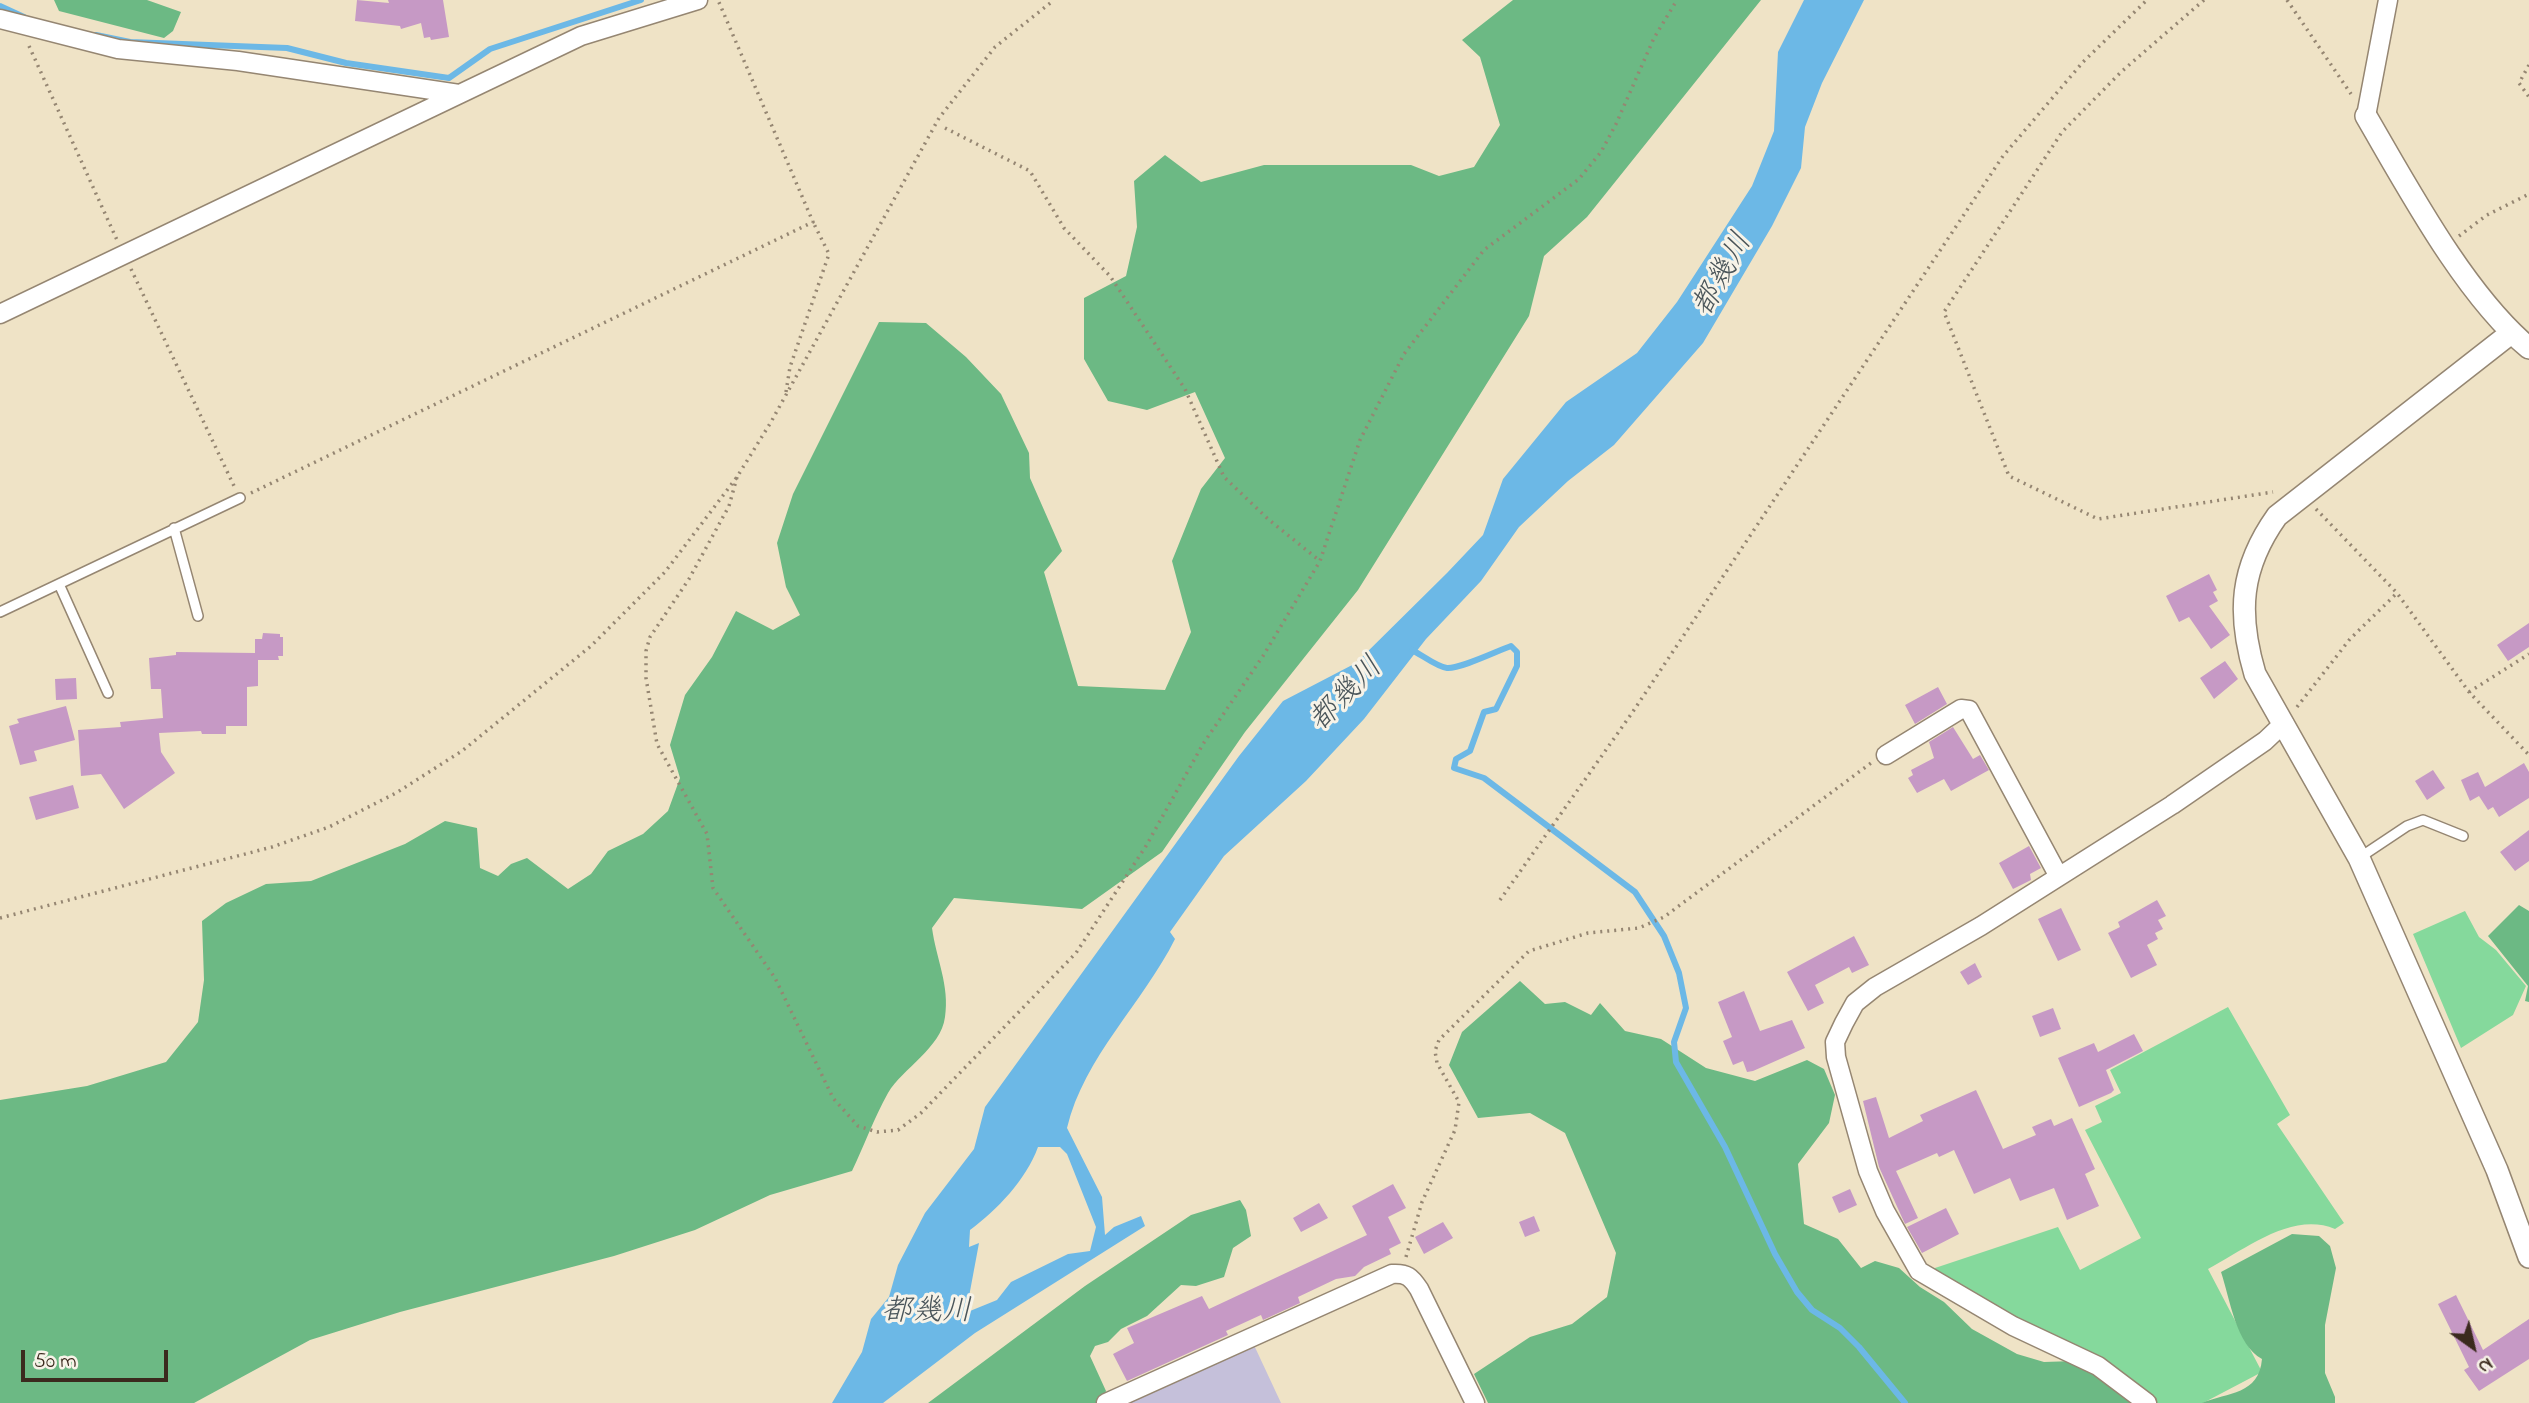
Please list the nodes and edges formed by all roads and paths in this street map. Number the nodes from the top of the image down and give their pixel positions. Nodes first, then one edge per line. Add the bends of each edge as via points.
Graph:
1 (698, 0) edge
2 (719, 0) edge
3 (1054, 0) edge
4 (1677, 0) edge
5 (2147, 0) edge
6 (2204, 0) edge
7 (2287, 0) edge
8 (2388, 0) edge
9 (0, 19) edge
10 (2529, 65) edge
11 (459, 94) junction
12 (2529, 97) edge
13 (2366, 116) junction
14 (945, 128) dead end
15 (2529, 194) edge
16 (813, 222) junction
17 (2446, 245) junction
18 (0, 314) edge
19 (2511, 333) junction
20 (2529, 348) edge
21 (785, 395) junction
22 (737, 477) junction
23 (2303, 495) junction
24 (240, 498) joint
25 (174, 528) junction
26 (1320, 561) junction
27 (59, 584) junction
28 (2397, 593) junction
29 (0, 612) edge
30 (198, 616) dead end
31 (2529, 654) edge
32 (2469, 692) junction
33 (108, 693) dead end
34 (2284, 723) junction
35 (1886, 755) joint
36 (2529, 755) edge
37 (2463, 836) dead end
38 (2359, 858) junction
39 (2058, 875) junction
40 (1500, 900) dead end
41 (0, 918) edge
42 (2529, 1257) edge
43 (1403, 1273) junction
44 (1106, 1403) edge
45 (1475, 1403) edge
46 (2147, 1403) edge

1 - 11 street via 581,36
2 - 16 path
3 - 21 path via 995,47 939,118
4 - 26 path via 1654,38 1601,152 1579,179 1484,250 1404,354 1360,440
5 - 40 path via 2083,62 2003,156 1632,713
6 - 23 path via 2121,72 2062,132 1944,312 2009,476 2098,519 2290,490
7 - 13 path
8 - 13 street
9 - 11 street via 118,49 238,61
10 - 12 path via 2519,83
11 - 18 street
13 - 17 street
14 - 26 path via 1030,171 1064,228 1110,276 1185,389 1224,477
15 - 17 path via 2487,215
16 - 21 path via 828,254
16 - 24 path
17 - 19 street
19 - 20 street
19 - 23 street
21 - 22 path
22 - 26 path via 729,506 650,637 646,678 657,744 707,834 713,888 775,978 833,1098 858,1126 877,1132 898,1130 921,1114 1076,953
22 - 41 path via 680,554 615,624 488,731 419,779 329,827 272,847
23 - 28 path
23 - 34 street via 2277,516 2258,542 2247,577 2244,609 2246,644 2255,674
24 - 25 lane
25 - 27 lane
25 - 30 lane
27 - 29 lane
27 - 33 lane
28 - 32 path
28 - 34 path via 2350,639
31 - 32 path
32 - 36 path
34 - 38 street
34 - 39 street via 2172,804
35 - 39 street via 1961,709 1969,710
35 - 43 path via 1862,768 1664,917 1639,929 1588,933 1529,951 1476,1000 1439,1040 1435,1051 1459,1102 1455,1130 1422,1202
37 - 38 lane via 2423,820
38 - 42 street via 2497,1170
39 - 46 street via 1855,1003 1835,1042 1836,1057 1868,1171 1919,1271 2013,1326 2098,1366
43 - 44 street
43 - 45 street via 1419,1289

